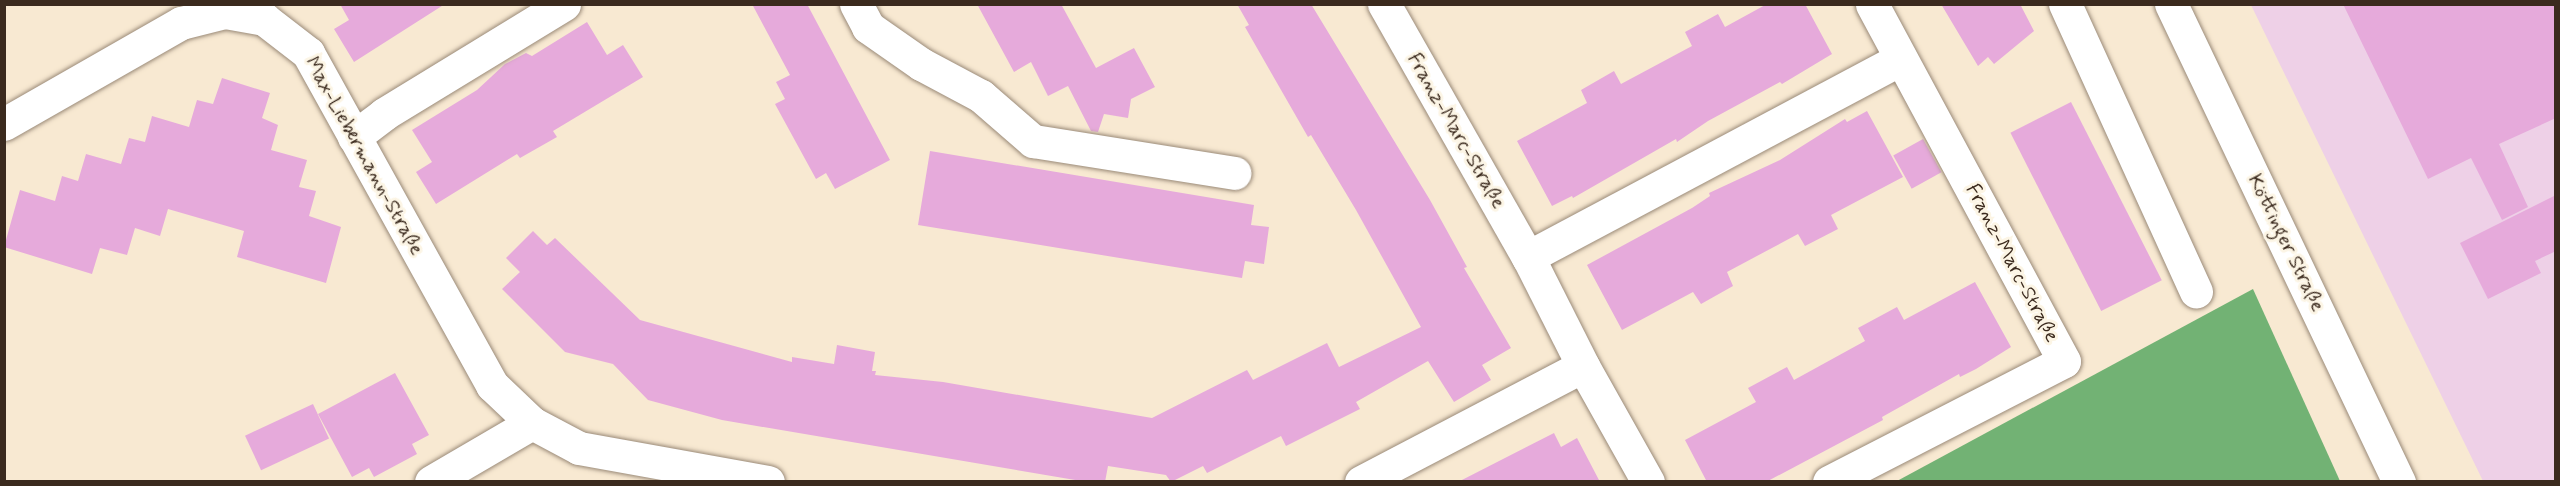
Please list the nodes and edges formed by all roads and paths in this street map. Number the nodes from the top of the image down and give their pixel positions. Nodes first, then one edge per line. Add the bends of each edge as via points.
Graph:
1 (564, 4) edge
2 (856, 4) edge
3 (1384, 4) edge
4 (1872, 4) edge
5 (2065, 4) edge
6 (2171, 4) edge
7 (268, 12) edge
8 (1902, 59) junction
9 (4, 124) edge
10 (354, 136) junction
11 (1234, 173) dead end
12 (1528, 257) junction
13 (2196, 292) dead end
14 (1583, 366) junction
15 (532, 423) junction
16 (431, 482) edge
17 (768, 482) edge
18 (1361, 482) edge
19 (1648, 482) edge
20 (1829, 482) edge
21 (2399, 482) edge

1 - 10 street
2 - 11 street via 868,27 921,64 981,96 1034,141
3 - 12 street, Franz-Marc-Straße
4 - 8 street, Franz-Marc-Straße
5 - 13 street
6 - 21 street, Köttinger Straße
7 - 9 street, Max-Liebermann-Straße via 225,12 181,23
7 - 10 street, Max-Liebermann-Straße via 308,53
8 - 12 street
8 - 20 street, Franz-Marc-Straße via 2064,361
10 - 15 street, Max-Liebermann-Straße via 492,385
12 - 14 street, Franz-Marc-Straße
14 - 18 street
14 - 19 street, Franz-Marc-Straße
15 - 16 street
15 - 17 street, Max-Liebermann-Straße via 579,448

